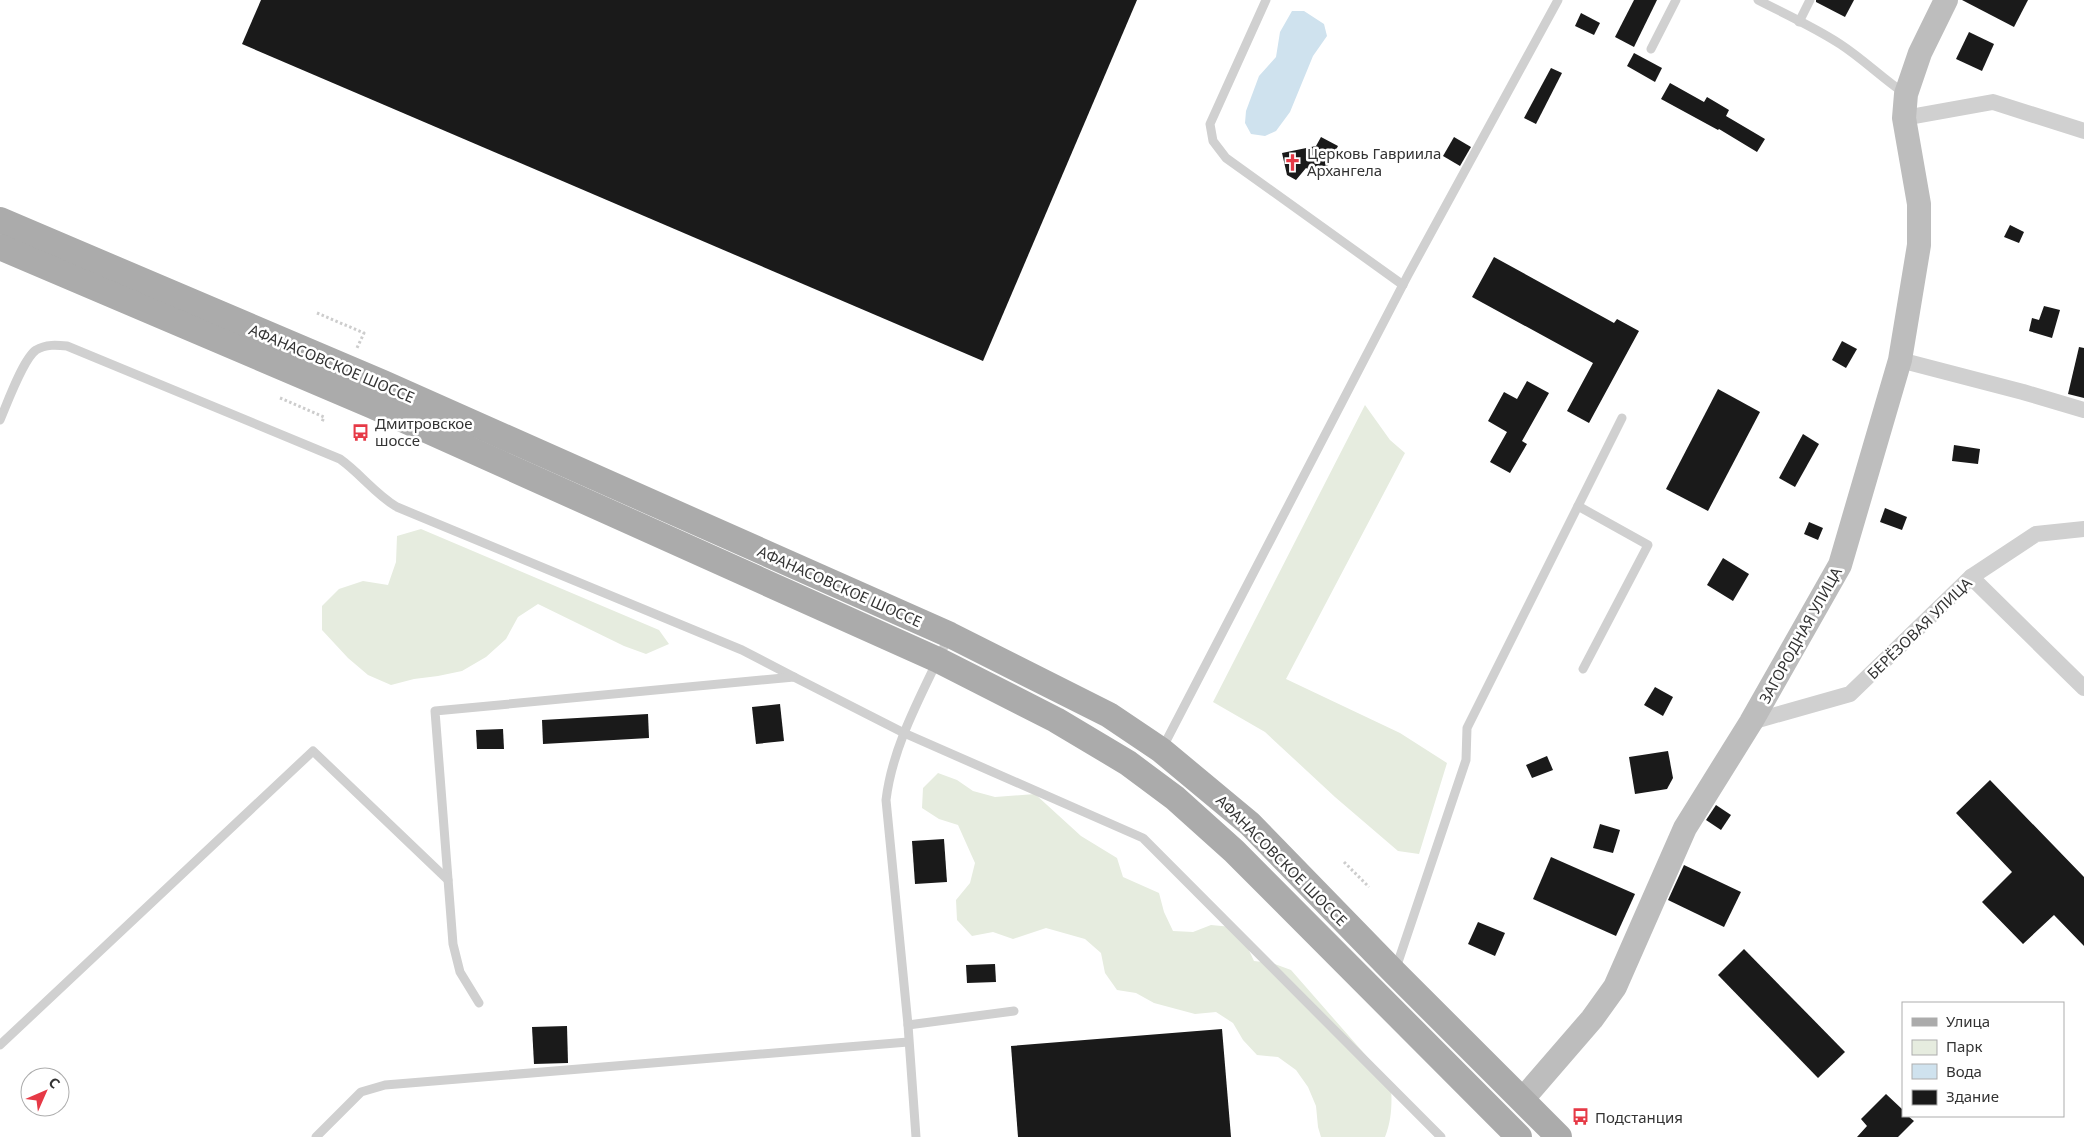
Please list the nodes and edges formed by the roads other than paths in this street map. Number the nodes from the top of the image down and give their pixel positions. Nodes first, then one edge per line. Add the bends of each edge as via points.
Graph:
1 (1266, 0) edge
2 (1558, 0) edge
3 (1676, 0) edge
4 (1758, 0) edge
5 (1810, 0) edge
6 (1946, 0) edge
7 (1799, 22) junction
8 (1651, 48) dead end
9 (1906, 94) junction
10 (1904, 118) junction
11 (2084, 131) edge
12 (0, 220) edge
13 (0, 247) edge
14 (44, 266) junction
15 (0, 269) edge
16 (1403, 286) junction
17 (1900, 360) junction
18 (2084, 410) edge
19 (1622, 418) dead end
20 (0, 420) edge
21 (1578, 506) junction
22 (2084, 529) edge
23 (1972, 577) junction
24 (950, 635) junction
25 (938, 660) junction
26 (1583, 669) dead end
27 (794, 678) junction
28 (2084, 688) edge
29 (1751, 722) junction
30 (904, 734) junction
31 (1162, 750) junction
32 (448, 880) junction
33 (1395, 973) junction
34 (479, 1003) dead end
35 (1014, 1011) dead end
36 (908, 1024) junction
37 (908, 1042) junction
38 (0, 1045) edge
39 (1522, 1100) junction
40 (316, 1137) edge
41 (916, 1137) edge
42 (1441, 1137) edge
43 (1519, 1137) edge
44 (1559, 1137) edge

1 - 16 lane via 1210,124 1213,141 1226,158
2 - 16 lane
3 - 8 lane
4 - 7 lane
5 - 7 lane
6 - 9 street, ЗАГОРОДНАЯ УЛИЦА via 1920,53
7 - 9 lane via 1838,43
9 - 10 street, ЗАГОРОДНАЯ УЛИЦА
10 - 11 street via 1993,102
10 - 17 street, ЗАГОРОДНАЯ УЛИЦА via 1919,204 1919,245
12 - 24 main road, АФАНАСОВСКОЕ ШОССЕ via 392,387
13 - 14 main road, АФАНАСОВСКОЕ ШОССЕ
14 - 15 main road
14 - 25 main road, АФАНАСОВСКОЕ ШОССЕ via 373,406
16 - 31 lane
17 - 18 street
17 - 29 street, ЗАГОРОДНАЯ УЛИЦА via 1840,564
19 - 21 lane
20 - 27 lane via 25,364 36,350 51,345 67,346 340,459 382,498 397,507 742,650
21 - 26 lane via 1648,544
21 - 33 lane via 1467,728 1466,760
22 - 23 street, БЕРЁЗОВАЯ УЛИЦА via 2036,534
23 - 28 street
23 - 29 street, БЕРЁЗОВАЯ УЛИЦА via 1850,694
24 - 25 lane
24 - 31 main road, АФАНАСОВСКОЕ ШОССЕ via 1109,715
25 - 30 lane
25 - 43 main road, АФАНАСОВСКОЕ ШОССЕ via 1056,720 1128,763 1175,798 1234,851
27 - 30 lane
27 - 32 lane via 435,711
29 - 39 street, ЗАГОРОДНАЯ УЛИЦА via 1685,828 1614,987 1592,1019
30 - 36 lane via 889,774 886,800
30 - 42 lane via 1143,838
31 - 33 main road, АФАНАСОВСКОЕ ШОССЕ via 1250,824
32 - 34 lane via 453,944 460,972
32 - 38 lane via 313,751
33 - 39 main road, АФАНАСОВСКОЕ ШОССЕ
35 - 36 lane
36 - 37 lane
37 - 40 lane via 385,1085 361,1092
37 - 41 lane
39 - 44 main road, АФАНАСОВСКОЕ ШОССЕ

